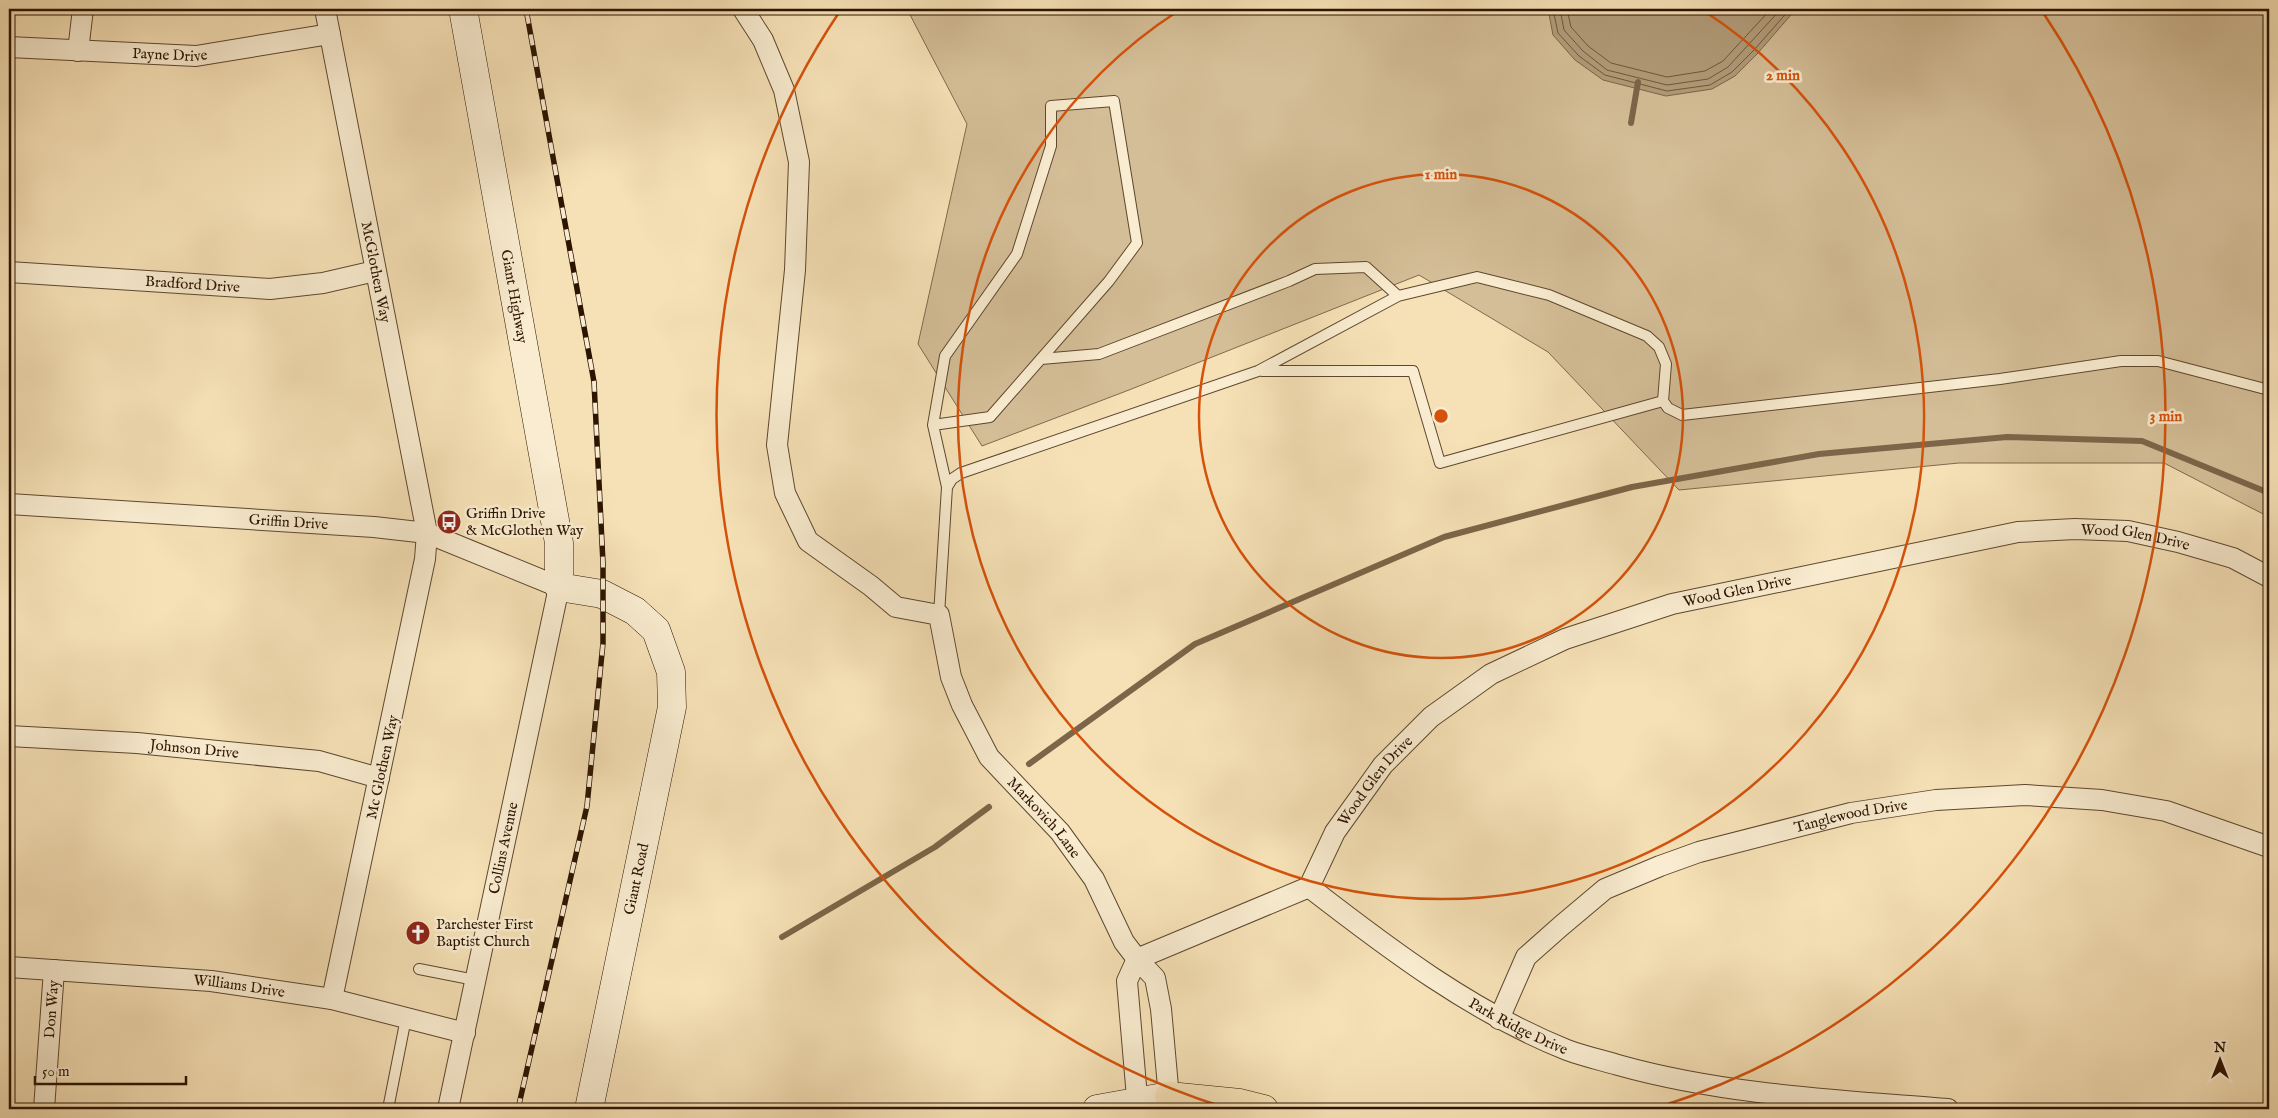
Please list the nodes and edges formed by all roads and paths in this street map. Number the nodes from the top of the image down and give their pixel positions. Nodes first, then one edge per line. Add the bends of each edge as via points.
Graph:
1 (83, 9) edge
2 (325, 9) edge
3 (463, 9) edge
4 (743, 9) edge
5 (330, 34) junction
6 (9, 47) edge
7 (78, 51) junction
8 (375, 271) junction
9 (9, 272) edge
10 (1398, 296) junction
11 (1041, 359) junction
12 (1258, 371) junction
13 (2269, 390) edge
14 (1663, 401) junction
15 (933, 425) junction
16 (947, 487) junction
17 (9, 504) edge
18 (427, 533) junction
19 (2269, 577) edge
20 (559, 587) junction
21 (938, 616) junction
22 (9, 736) edge
23 (379, 778) junction
24 (2269, 847) edge
25 (1309, 887) junction
26 (1136, 960) junction
27 (9, 967) edge
28 (419, 969) dead end
29 (54, 970) junction
30 (475, 980) junction
31 (332, 999) junction
32 (406, 1018) junction
33 (1499, 1019) junction
34 (465, 1033) junction
35 (1170, 1103) edge
36 (1138, 1105) edge
37 (44, 1109) edge
38 (388, 1109) edge
39 (448, 1109) edge
40 (589, 1109) edge
41 (1097, 1109) edge
42 (1264, 1109) edge
43 (1948, 1109) edge

1 - 7 street
2 - 5 street, McGlothen Way
3 - 20 street, Giant Highway via 558,543
4 - 21 street via 763,40 784,90 799,162 795,270 777,445 785,493 808,541 896,607
5 - 7 street, Payne Drive via 196,56
5 - 8 street, McGlothen Way
6 - 7 street, Payne Drive
8 - 9 street, Bradford Drive via 323,283 270,289
8 - 18 street, McGlothen Way
10 - 11 lane via 1366,267 1315,269 1099,354
10 - 12 lane
10 - 14 lane via 1477,277 1550,295 1647,336 1658,347 1666,364
11 - 15 lane via 990,417
11 - 15 lane via 1110,281 1137,243 1114,101 1051,106 1050,146 1017,254 945,356
12 - 14 lane via 1413,371 1440,463
12 - 16 lane via 961,473
13 - 14 lane via 2158,361 2121,361 2000,379 1682,415 1668,408
15 - 16 lane
16 - 21 lane
17 - 18 street, Griffin Drive
18 - 20 street, Griffin Drive
18 - 23 street, Mc Glothen Way
19 - 25 street, Wood Glen Drive via 2233,558 2178,542 2128,531 2075,529 2018,532 1672,604 1565,639 1490,674 1430,717 1383,765 1341,824
20 - 30 street, Collins Avenue
20 - 40 street, Giant Road via 602,594 635,611 656,630 671,672 672,707
21 - 26 street, Markovich Lane via 951,677 989,757 1060,832 1084,863
22 - 23 street, Johnson Drive via 137,743 319,761
23 - 31 street, Mc Glothen Way
24 - 33 street, Tanglewood Drive via 2166,811 2102,800 2025,795 1966,798 1852,813 1699,852 1605,889 1526,958
25 - 26 street
25 - 33 street, Park Ridge Drive via 1459,996
26 - 35 street, Markovich Lane via 1155,978
26 - 36 street via 1127,981
27 - 29 street, Williams Drive
28 - 30 lane
29 - 31 street, Williams Drive via 211,981
29 - 37 street, Don Way
30 - 34 street, Collins Avenue
31 - 32 street, Williams Drive
32 - 34 street, Williams Drive
32 - 38 lane
33 - 43 street, Park Ridge Drive via 1568,1050 1650,1074 1714,1087
34 - 39 street, Collins Avenue
35 - 36 street
35 - 42 highway via 1240,1103
36 - 41 street

